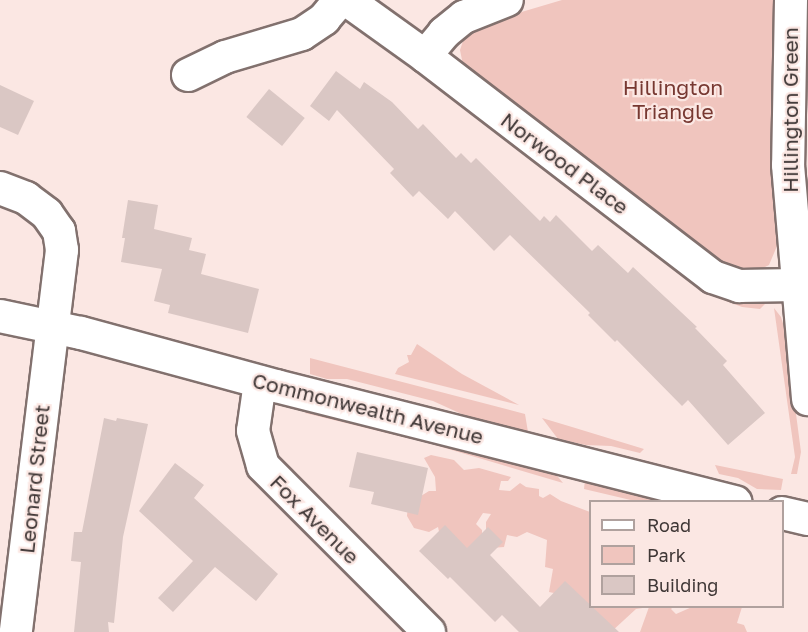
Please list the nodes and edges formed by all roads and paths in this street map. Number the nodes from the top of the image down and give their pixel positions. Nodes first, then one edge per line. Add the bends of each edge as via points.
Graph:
1 (340, 0) edge
2 (347, 0) edge
3 (507, 0) edge
4 (790, 0) edge
5 (425, 56) junction
6 (188, 75) dead end
7 (0, 188) edge
8 (796, 285) junction
9 (0, 316) edge
10 (52, 326) junction
11 (261, 382) junction
12 (808, 399) edge
13 (732, 500) edge
14 (784, 513) edge
15 (808, 519) edge
16 (16, 632) edge
17 (429, 632) edge

1 - 6 street via 324,19 302,34 225,57
2 - 5 street, Norwood Place
3 - 5 street via 464,17
4 - 8 street, Hillington Green via 788,144
5 - 8 street, Norwood Place via 719,280 752,287
7 - 10 street via 35,203 59,231 62,250
8 - 12 street, Hillington Green
9 - 10 street, Commonwealth Avenue
10 - 11 street, Commonwealth Avenue
10 - 16 street, Leonard Street
11 - 13 street, Commonwealth Avenue
11 - 17 street, Fox Avenue via 253,431 263,466
14 - 15 street

